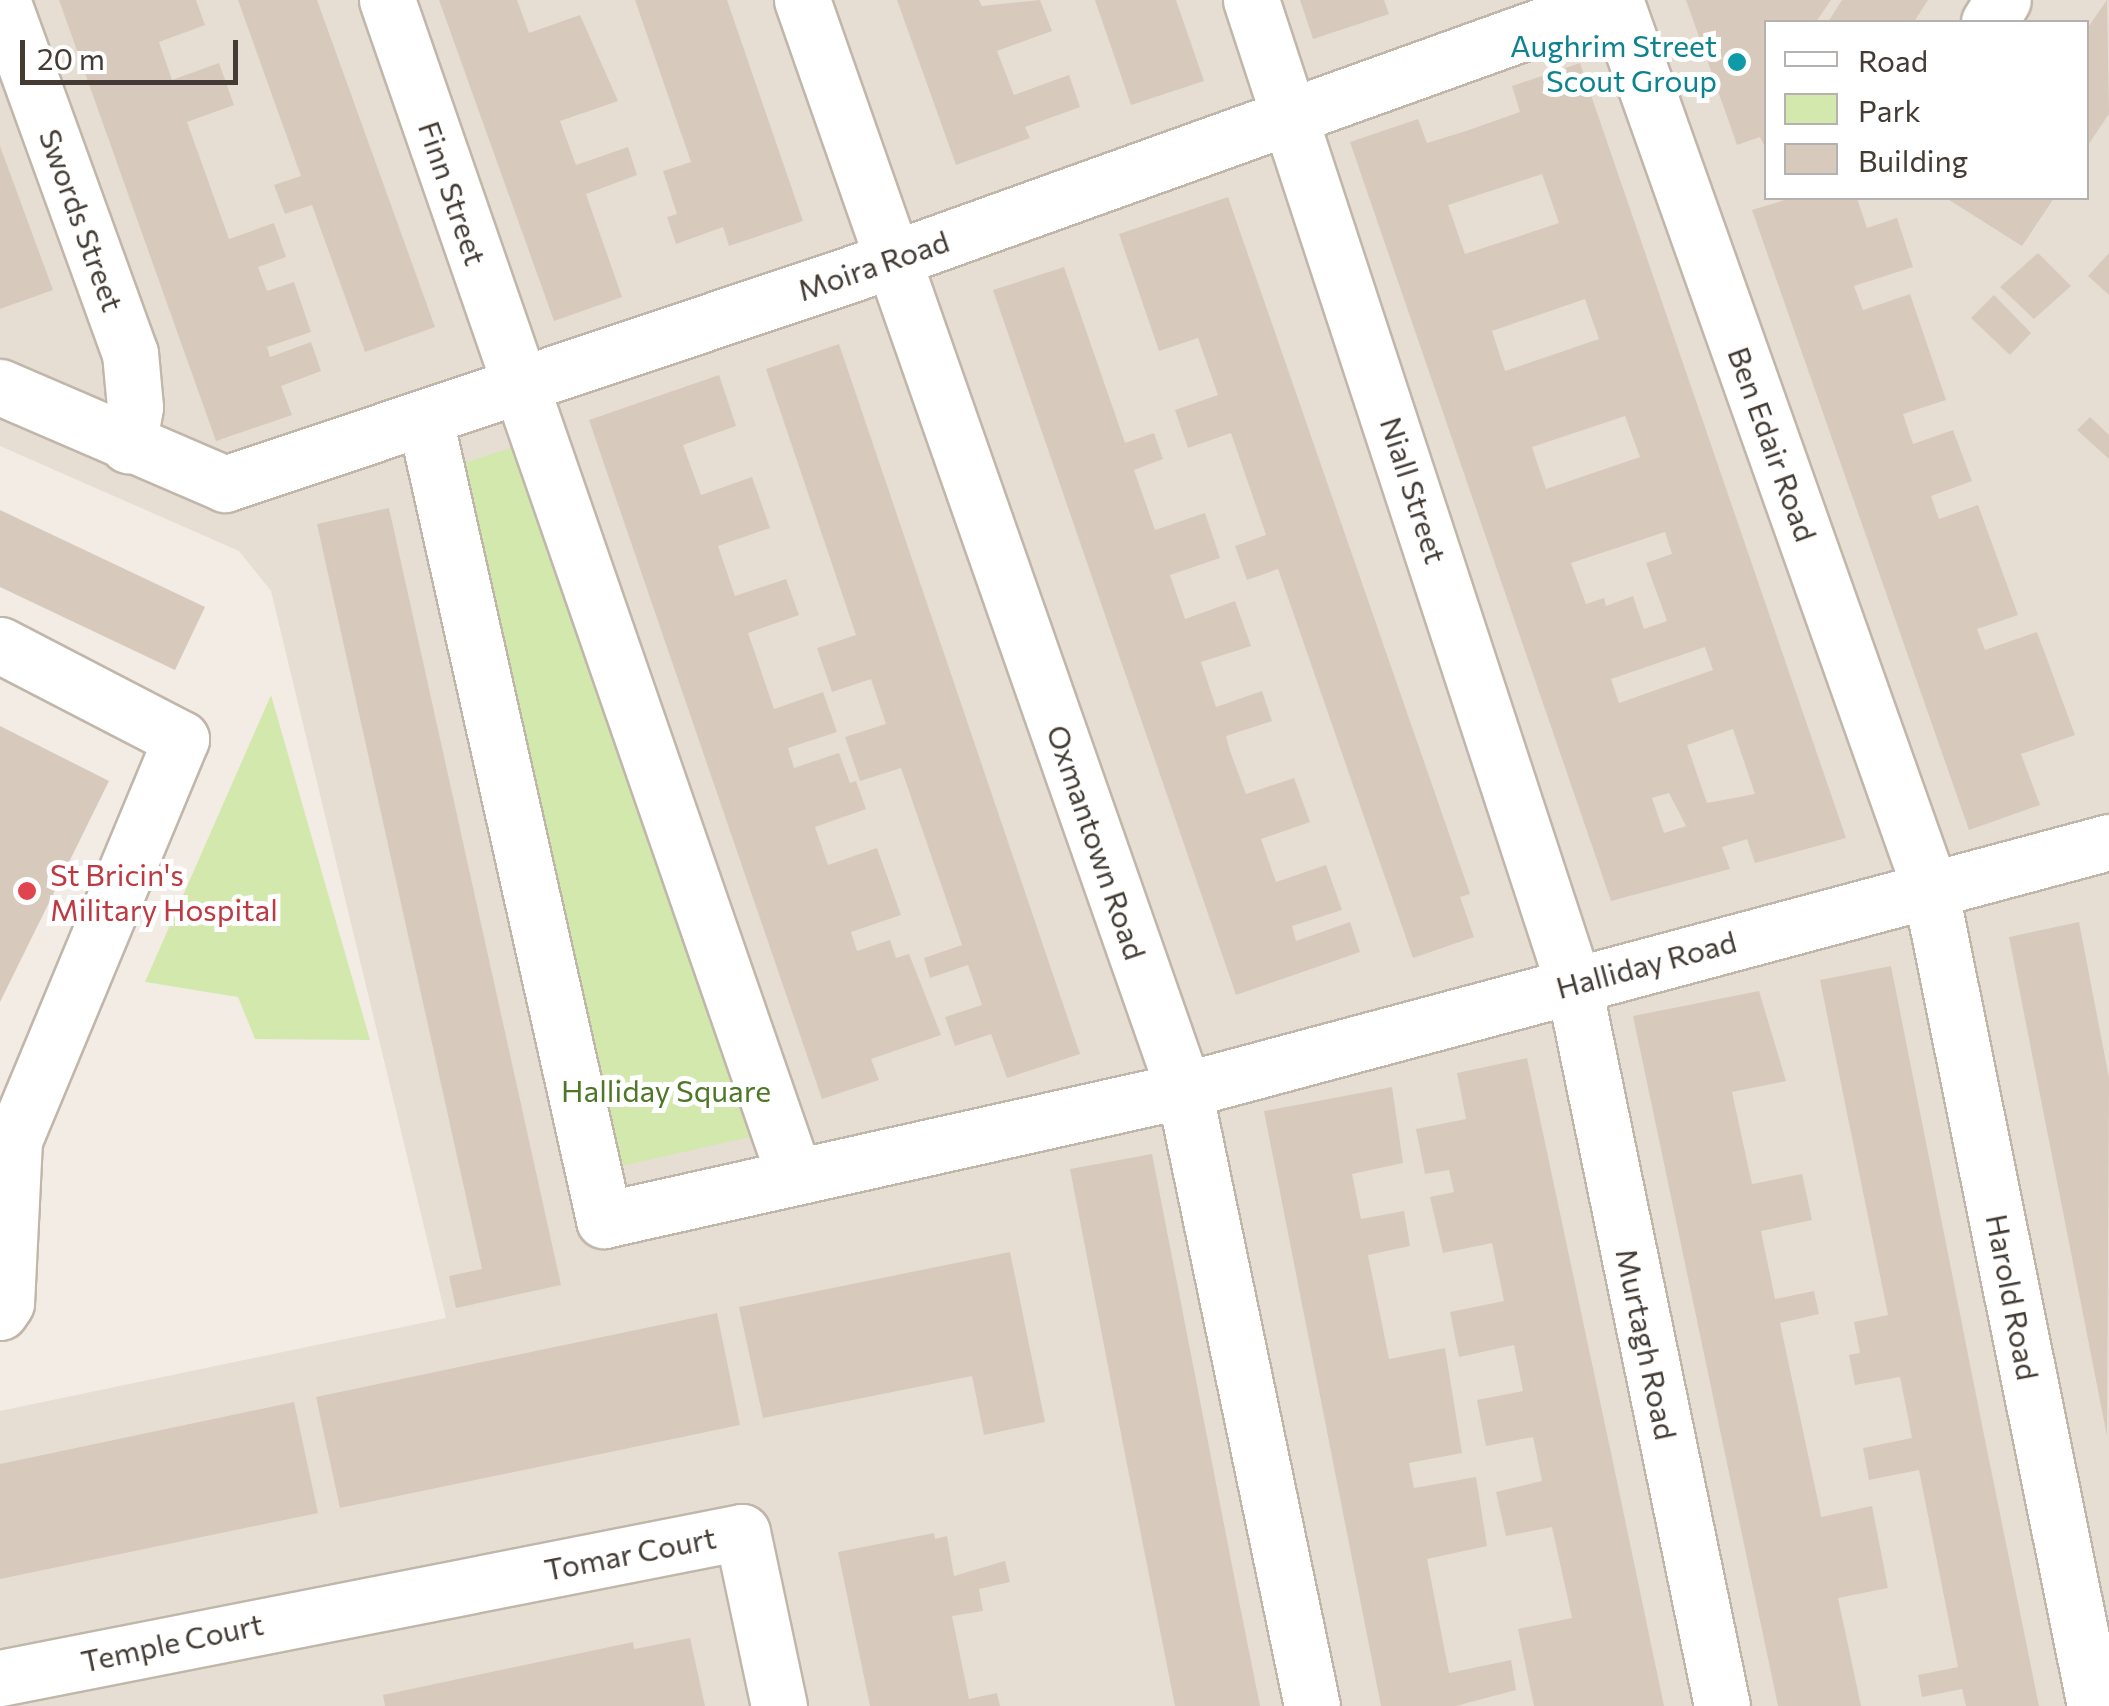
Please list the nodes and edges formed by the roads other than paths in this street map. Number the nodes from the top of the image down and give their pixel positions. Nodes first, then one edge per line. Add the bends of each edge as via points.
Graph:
1 (2, 0) edge
2 (386, 0) edge
3 (802, 0) edge
4 (1250, 0) edge
5 (1615, 0) edge
6 (1292, 116) junction
7 (892, 259) junction
8 (517, 386) junction
9 (0, 387) edge
10 (424, 420) junction
11 (128, 446) junction
12 (0, 645) edge
13 (2109, 842) edge
14 (1930, 888) junction
15 (1573, 982) junction
16 (1184, 1090) junction
17 (794, 1175) junction
18 (0, 1312) edge
19 (344, 1606) joint
20 (0, 1678) edge
21 (779, 1706) edge
22 (1312, 1706) edge
23 (1722, 1706) edge
24 (2095, 1706) edge

1 - 11 street, Swords Street via 130,353 135,407
2 - 8 street, Finn Street
3 - 7 street, Oxmantown Road
4 - 6 street, Niall Street
5 - 6 street, Moira Road
5 - 14 street, Ben Edair Road
6 - 7 street, Moira Road
6 - 15 street, Niall Street
7 - 8 street, Moira Road
7 - 16 street, Oxmantown Road
8 - 10 street, Moira Road
8 - 17 street
9 - 11 street, Moira Road
10 - 11 street, Moira Road via 225,484
10 - 17 street via 604,1220
12 - 18 street via 182,739 14,1140 6,1303
13 - 14 street, Halliday Road
14 - 15 street, Halliday Road
14 - 24 street, Harold Road
15 - 16 street, Halliday Road
15 - 23 street, Murtagh Road
16 - 17 street
16 - 22 street, Oxmantown Road
19 - 20 street, Temple Court
19 - 21 street, Tomar Court via 742,1532

